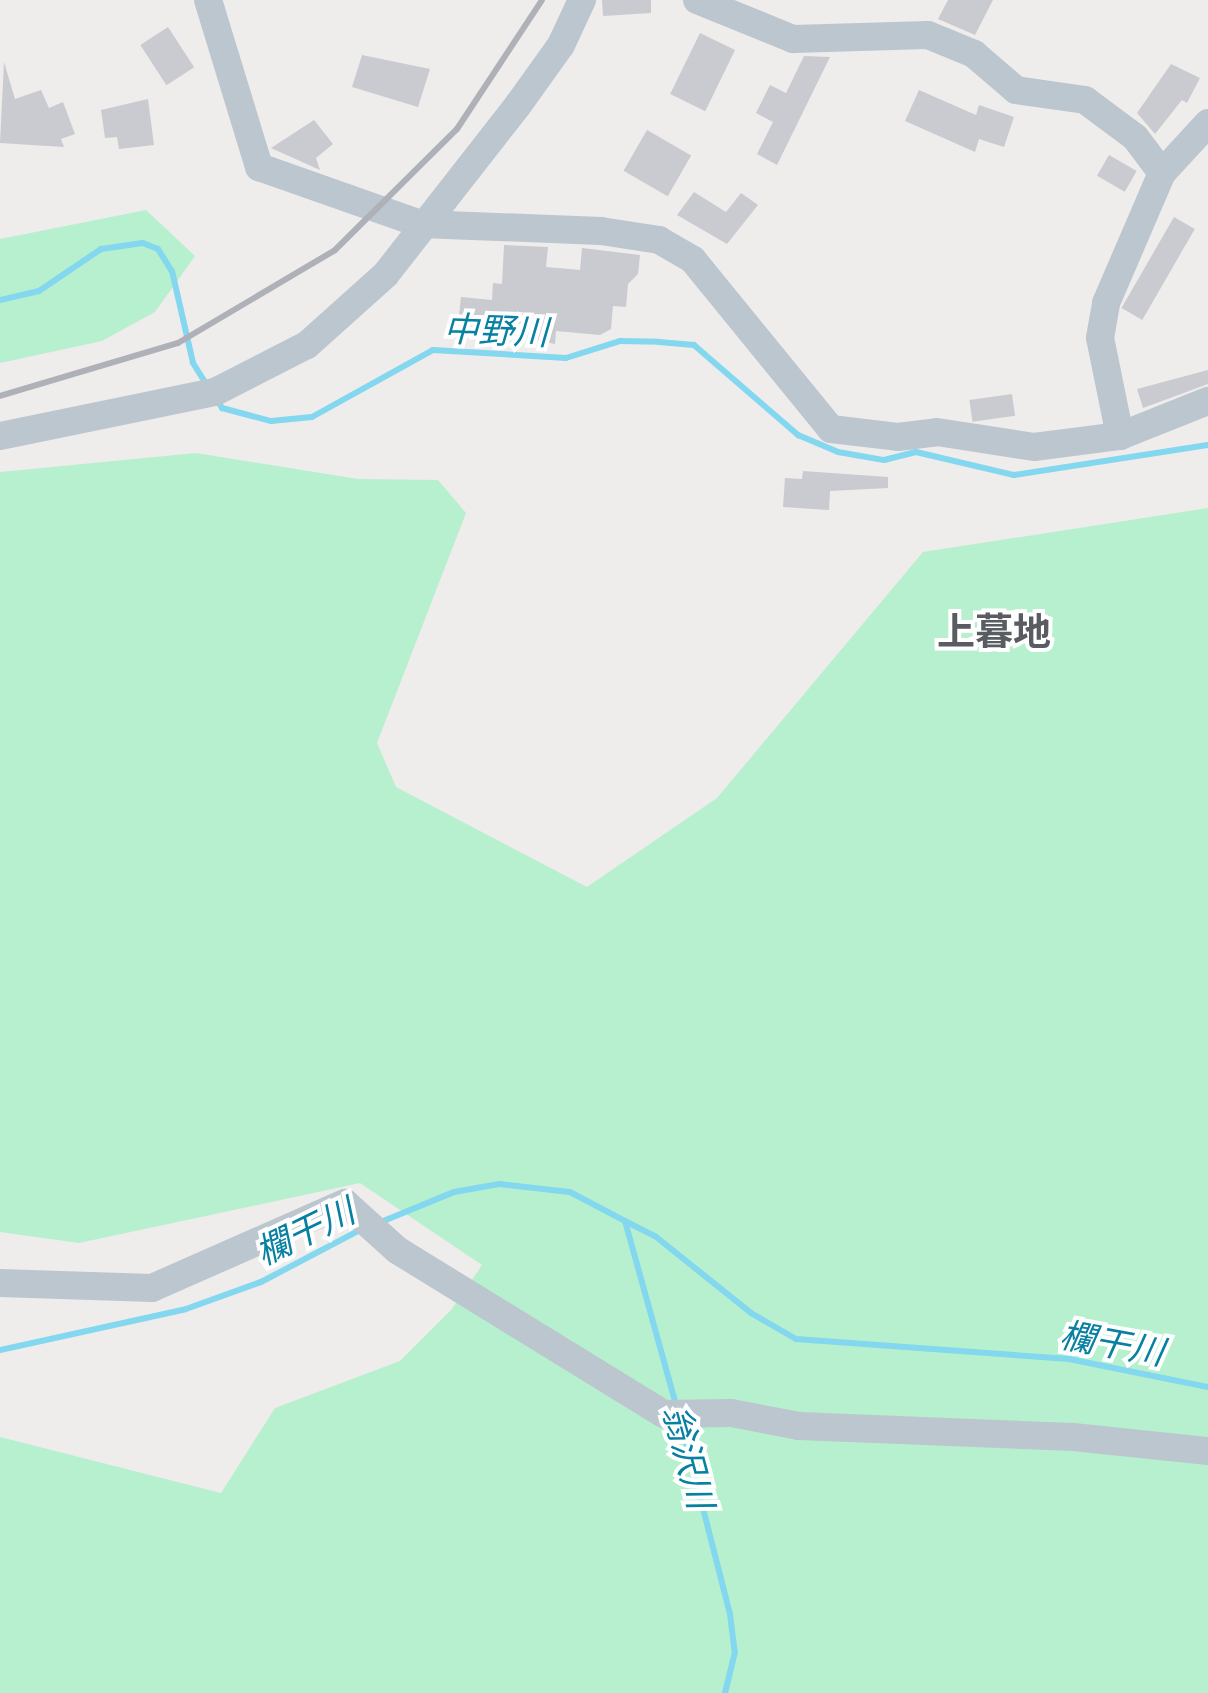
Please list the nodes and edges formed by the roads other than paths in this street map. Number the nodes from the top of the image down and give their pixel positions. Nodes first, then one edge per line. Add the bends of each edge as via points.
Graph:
1 (208, 0) edge
2 (582, 0) edge
3 (696, 0) edge
4 (1208, 123) edge
5 (1162, 173) junction
6 (421, 224) junction
7 (1208, 401) edge
8 (0, 436) edge
9 (1120, 436) junction
10 (0, 1283) edge
11 (1208, 1452) edge

1 - 6 street via 260,167
2 - 6 street via 561,45 518,106
3 - 5 street via 794,38 928,35 974,54 1016,90 1085,100 1135,137
4 - 5 street
5 - 9 street via 1106,303 1100,338
6 - 8 street via 365,297 308,344 248,377 183,401
6 - 9 street via 602,231 659,240 693,260 830,429 898,437 936,432 1034,447
7 - 9 street
10 - 11 street via 152,1288 346,1203 397,1250 664,1414 731,1413 800,1426 1073,1437

